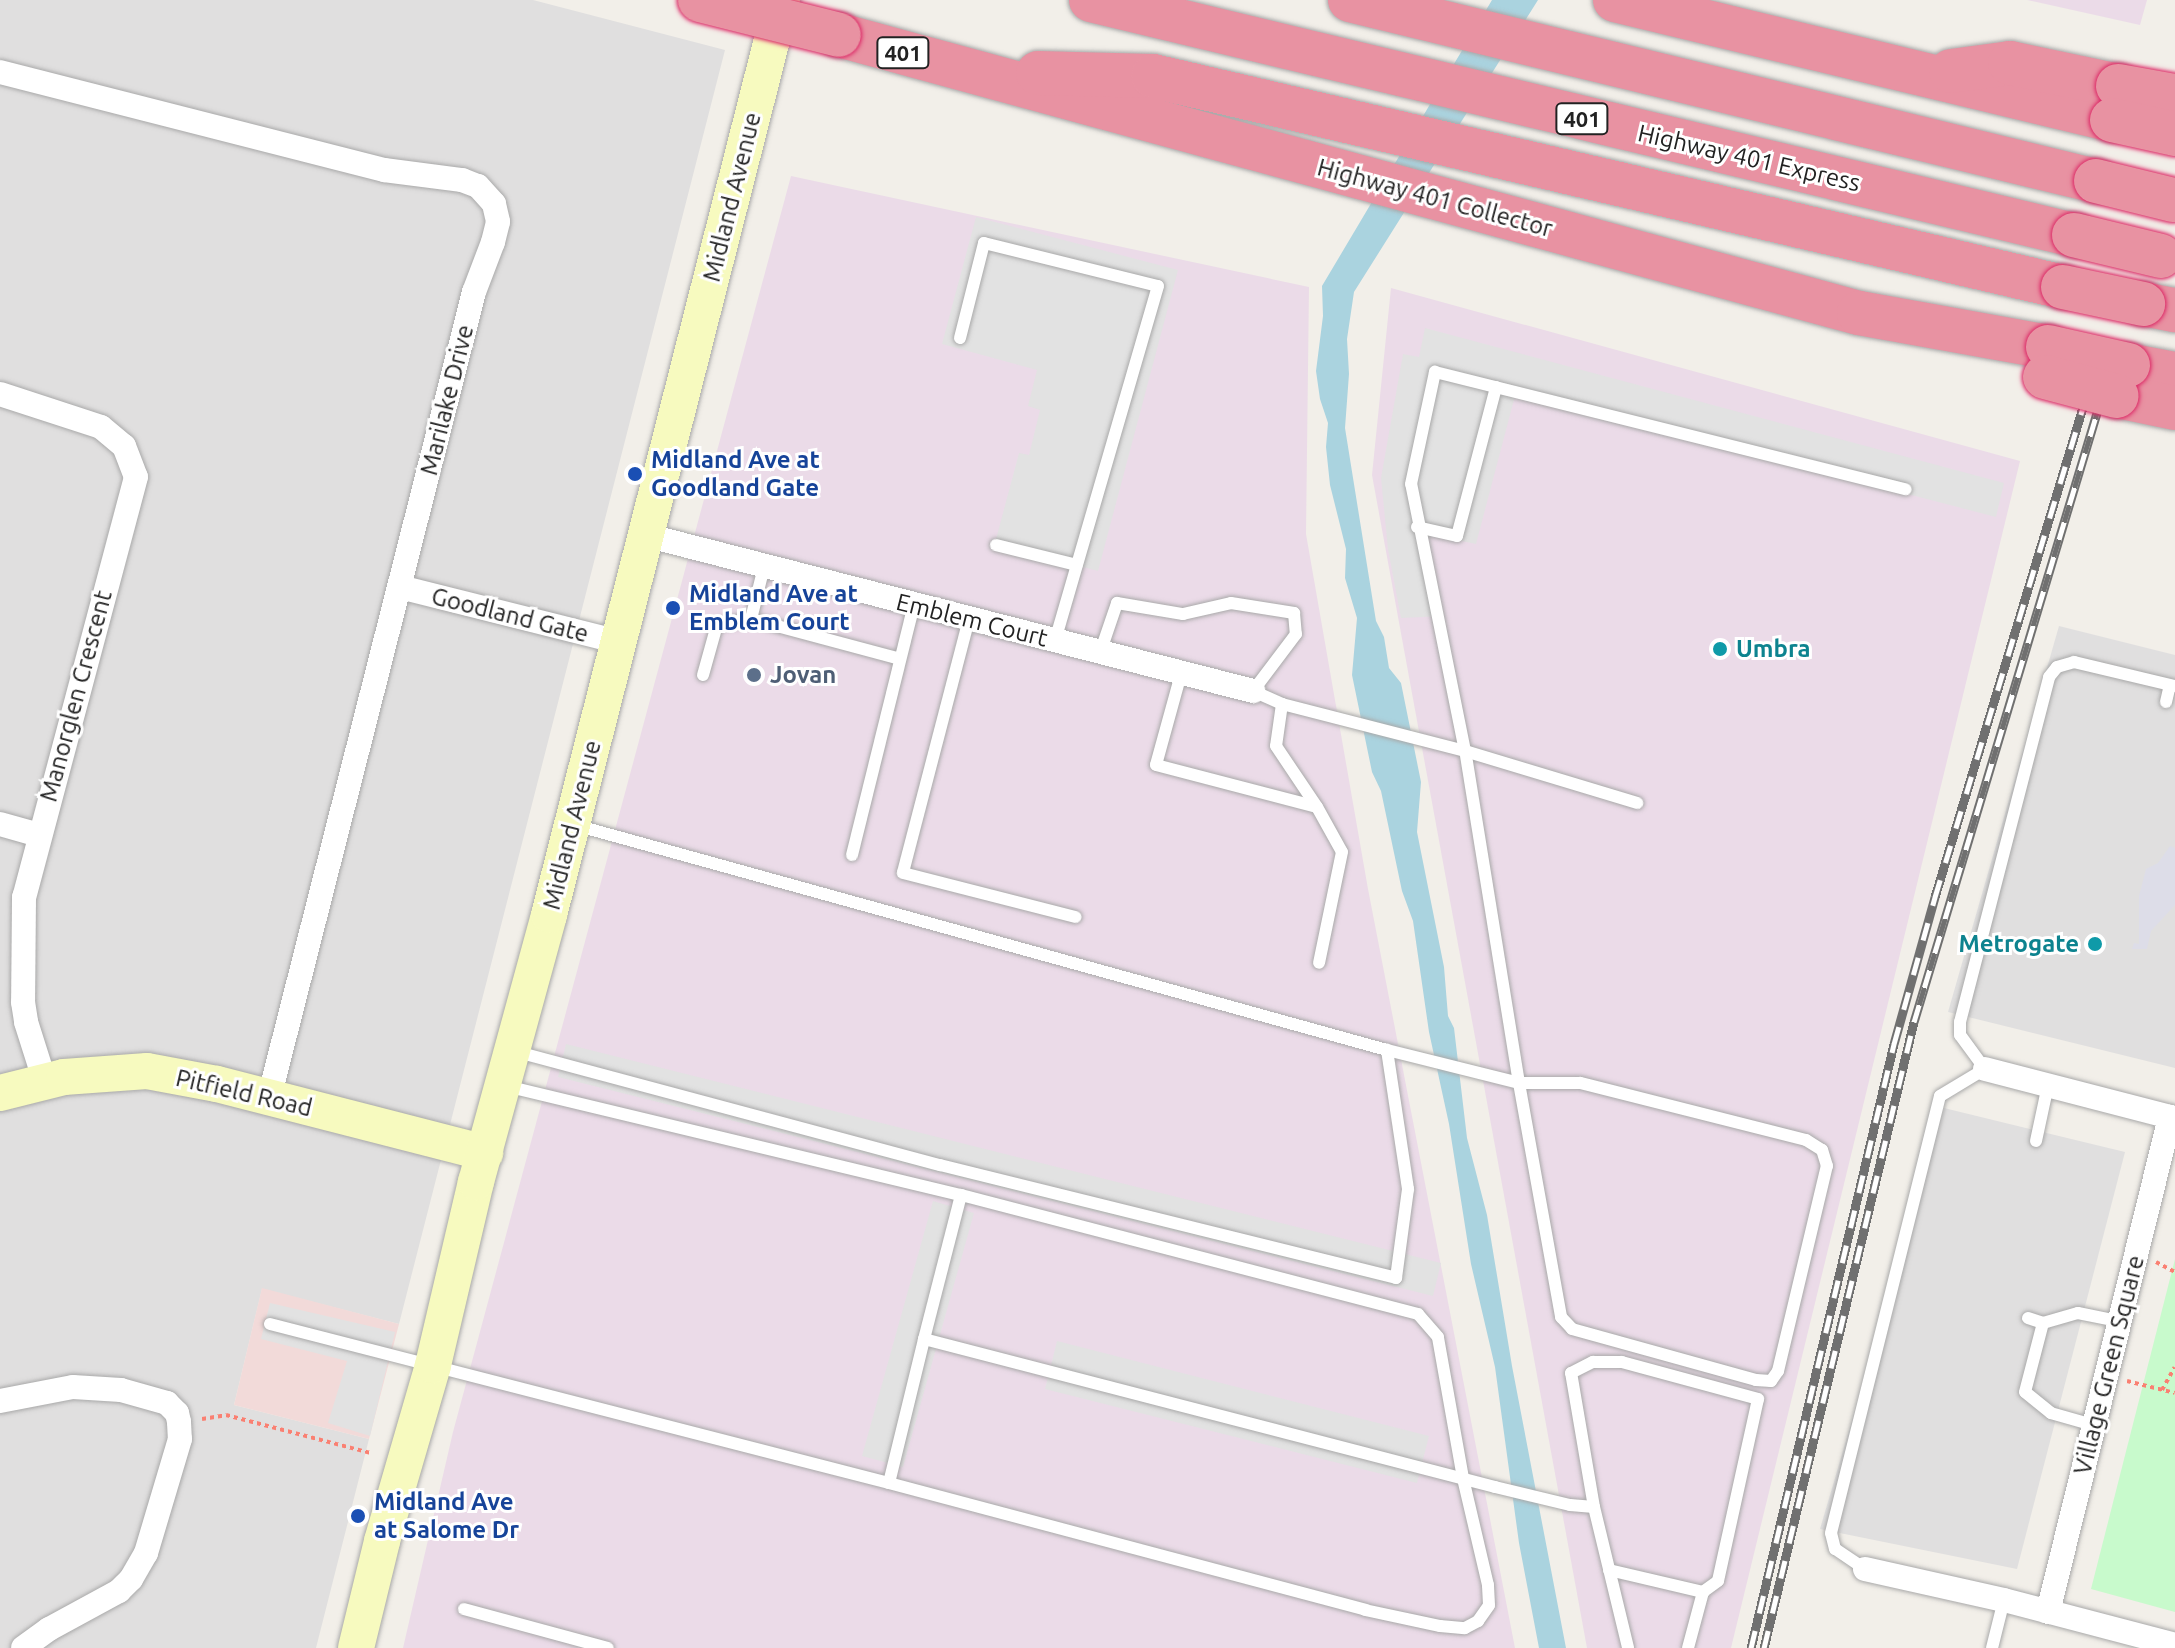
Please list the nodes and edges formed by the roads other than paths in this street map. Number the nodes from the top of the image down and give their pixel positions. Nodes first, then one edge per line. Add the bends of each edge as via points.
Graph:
1 (700, 0) edge
2 (782, 0) edge
3 (1091, 0) edge
4 (1350, 0) edge
5 (1615, 0) edge
6 (967, 71) junction
7 (0, 72) edge
8 (2175, 96) edge
9 (2115, 103) junction
10 (2175, 134) edge
11 (2174, 200) edge
12 (2168, 257) edge
13 (2159, 307) edge
14 (960, 338) dead end
15 (2175, 374) edge
16 (2123, 381) junction
17 (1496, 387) junction
18 (0, 394) edge
19 (2175, 408) edge
20 (1906, 489) dead end
21 (1417, 527) junction
22 (645, 535) junction
23 (996, 545) dead end
24 (1077, 565) junction
25 (764, 567) junction
26 (400, 587) junction
27 (914, 605) junction
28 (751, 619) junction
29 (969, 619) junction
30 (1055, 641) junction
31 (619, 642) junction
32 (1100, 653) junction
33 (900, 659) junction
34 (1181, 674) junction
35 (703, 675) dead end
36 (2173, 685) edge
37 (1253, 691) junction
38 (2166, 702) dead end
39 (1282, 704) junction
40 (1465, 751) junction
41 (1637, 803) dead end
42 (1317, 807) junction
43 (0, 824) edge
44 (572, 824) junction
45 (39, 835) junction
46 (852, 855) dead end
47 (1075, 917) dead end
48 (1319, 963) dead end
49 (1387, 1050) junction
50 (514, 1051) junction
51 (1985, 1069) junction
52 (45, 1082) junction
53 (1519, 1083) junction
54 (2048, 1085) junction
55 (505, 1086) junction
56 (0, 1093) edge
57 (269, 1098) junction
58 (2172, 1118) edge
59 (2036, 1141) dead end
60 (485, 1153) junction
61 (961, 1195) junction
62 (2028, 1318) dead end
63 (2118, 1321) junction
64 (2043, 1323) junction
65 (270, 1324) dead end
66 (924, 1339) junction
67 (433, 1365) junction
68 (2010, 1387) dead end
69 (2025, 1392) junction
70 (0, 1401) edge
71 (2093, 1425) junction
72 (1463, 1478) junction
73 (889, 1483) junction
74 (1594, 1507) junction
75 (1865, 1569) joint
76 (1609, 1570) junction
77 (1703, 1592) junction
78 (2004, 1600) junction
79 (464, 1609) dead end
80 (2048, 1612) junction
81 (2117, 1640) edge
82 (2175, 1645) edge
83 (23, 1648) edge
84 (356, 1648) edge
85 (608, 1648) edge
86 (1628, 1648) edge
87 (1688, 1648) edge
88 (1992, 1648) edge

1 - 6 highway, Highway 401 Collector / 401, bridge
2 - 22 main road, Midland Avenue
3 - 12 highway, Highway 401 Express / 401, bridge
4 - 11 highway, 401, bridge
5 - 9 highway via 1922,74
6 - 13 highway, bridge via 1153,76
6 - 16 highway, Highway 401 Collector / 401, bridge
7 - 26 street, Marilake Drive via 384,170 462,180 490,198 498,222 474,292
8 - 9 highway, bridge
9 - 10 highway, bridge
14 - 24 lane via 984,243 1158,286
15 - 16 highway
16 - 19 highway
17 - 20 lane
17 - 21 lane via 1457,536
17 - 21 lane via 1435,372 1411,484
18 - 45 street, Manorglen Crescent via 101,427 124,446 136,477
21 - 40 lane
22 - 25 street, Emblem Court
22 - 31 main road, Midland Avenue
23 - 24 lane
24 - 30 lane
25 - 27 street, Emblem Court
25 - 28 lane
26 - 31 street, Goodland Gate
26 - 57 street, Marilake Drive
27 - 29 street, Emblem Court
27 - 33 lane
28 - 33 lane
28 - 35 lane via 717,625
29 - 30 street, Emblem Court
29 - 47 lane via 903,873
30 - 32 street, Emblem Court
31 - 44 main road, Midland Avenue
32 - 34 street, Emblem Court
32 - 37 lane via 1117,603 1183,614 1231,603 1294,613 1296,634
33 - 46 lane
34 - 37 street, Emblem Court
34 - 42 lane via 1156,765
36 - 38 lane
36 - 51 lane via 2074,662 2057,667 2049,677 1960,1022 1960,1035
37 - 39 lane
39 - 40 lane
39 - 42 lane via 1276,746
40 - 41 lane
40 - 53 lane
42 - 48 lane via 1342,852
43 - 45 street
44 - 49 lane
44 - 50 main road, Midland Avenue
45 - 52 street, Manorglen Crescent via 24,897 21,949 26,1022
49 - 50 lane via 1408,1189 1396,1278 940,1165
49 - 53 lane
50 - 55 main road, Midland Avenue
51 - 54 street, Village Green Square
51 - 75 lane via 1940,1096 1831,1533 1835,1549
52 - 56 main road, Pitfield Road
52 - 57 main road, Pitfield Road via 147,1071
53 - 53 lane via 1580,1083 1806,1140 1822,1150 1827,1166 1778,1371 1771,1381 1572,1329 1561,1317
54 - 58 street, Village Green Square
54 - 59 lane
55 - 60 main road, Midland Avenue
55 - 61 lane
57 - 60 main road, Pitfield Road
58 - 63 street, Village Green Square
60 - 67 main road, Midland Avenue
61 - 66 lane
61 - 72 lane via 1418,1314 1438,1337
62 - 64 lane
63 - 64 lane via 2078,1313
63 - 71 street, Village Green Square
64 - 69 lane
65 - 67 lane
66 - 72 lane
66 - 73 lane
67 - 73 lane
67 - 84 main road, Midland Avenue
68 - 69 lane
69 - 71 lane via 2051,1413
70 - 83 street via 73,1387 121,1390 167,1403 179,1422 180,1439 150,1539 131,1579
71 - 80 street, Village Green Square
72 - 73 lane via 1489,1605 1465,1628 1365,1610
72 - 74 lane
74 - 76 lane
74 - 77 lane via 1571,1373 1593,1362 1622,1362 1758,1399 1718,1581
75 - 78 street
76 - 77 lane
76 - 86 lane
77 - 87 lane
78 - 80 street
78 - 88 lane
79 - 85 lane
80 - 81 street
81 - 82 street

